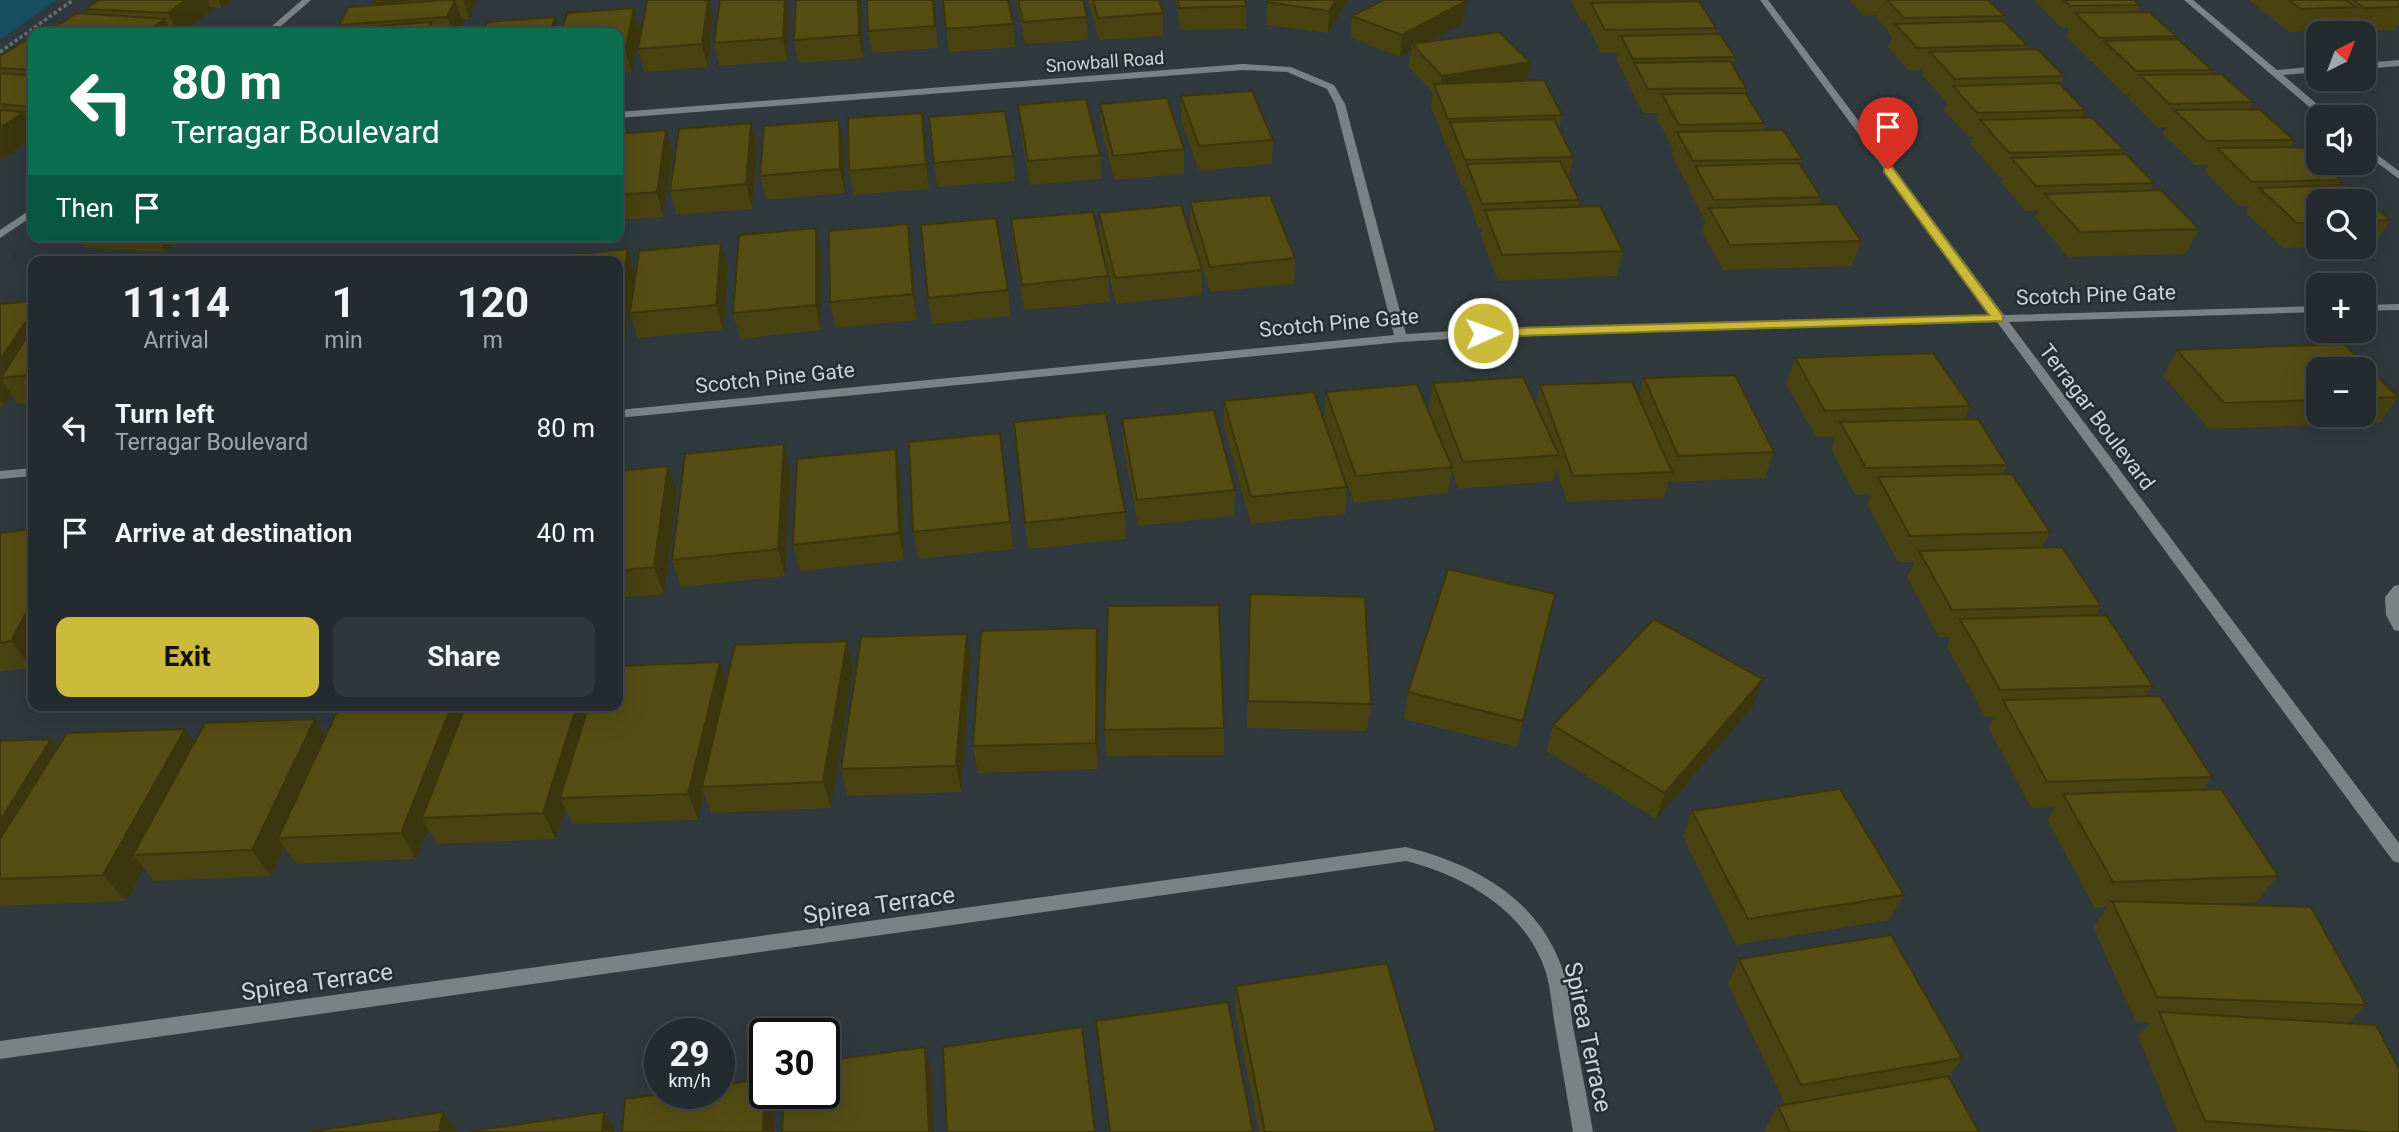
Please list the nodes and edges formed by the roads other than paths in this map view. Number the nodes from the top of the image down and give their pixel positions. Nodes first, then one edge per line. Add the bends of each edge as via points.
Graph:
1 (307, 0) edge
2 (1763, 0) edge
3 (2188, 0) edge
4 (274, 28) edge
5 (2399, 63) edge
6 (2376, 65) edge
7 (2306, 70) edge
8 (2273, 73) junction
9 (2312, 105) edge
10 (623, 115) edge
11 (2376, 158) edge
12 (2399, 176) edge
13 (28, 215) edge
14 (0, 235) edge
15 (2399, 307) edge
16 (2376, 308) edge
17 (2306, 309) edge
18 (1998, 319) junction
19 (1401, 338) junction
20 (623, 414) edge
21 (28, 472) edge
22 (0, 475) edge
23 (2399, 590) edge
24 (2399, 626) edge
25 (2399, 856) edge
26 (0, 1050) edge
27 (1583, 1132) edge

1 - 4 street
2 - 18 street, Terragar Boulevard
3 - 8 street
5 - 6 street
7 - 8 street
8 - 9 street
10 - 19 street, Snowball Road via 1243,67 1288,69 1331,87 1340,104
11 - 12 street
13 - 14 street
15 - 16 street
17 - 18 street, Scotch Pine Gate
18 - 19 street, Scotch Pine Gate
18 - 25 street, Terragar Boulevard
19 - 20 street, Scotch Pine Gate
21 - 22 street
23 - 24 street via 2392,597
26 - 27 street, Spirea Terrace via 1406,855 1438,861 1494,889 1535,935 1553,968

